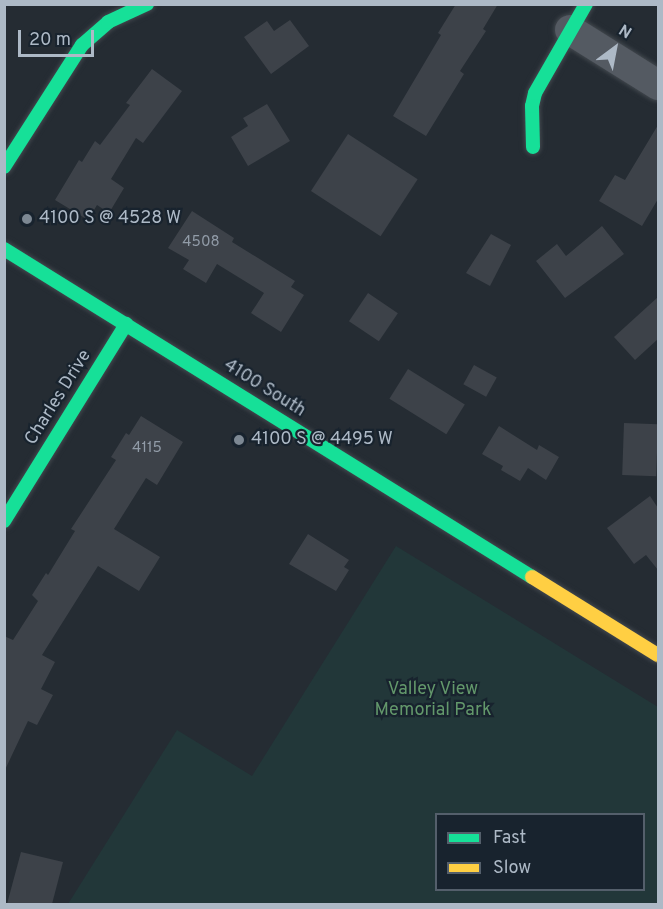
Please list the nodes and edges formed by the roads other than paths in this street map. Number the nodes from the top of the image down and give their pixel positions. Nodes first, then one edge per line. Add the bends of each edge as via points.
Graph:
1 (147, 4) edge
2 (586, 4) edge
3 (570, 30) junction
4 (658, 85) edge
5 (533, 147) dead end
6 (4, 167) edge
7 (4, 249) edge
8 (126, 324) junction
9 (8, 509) edge
10 (658, 655) edge

1 - 6 main road via 108,22 82,45
2 - 3 main road
3 - 4 street
3 - 5 main road via 535,93
7 - 8 main road, 4100 South
8 - 9 main road, Charles Drive
8 - 10 main road, 4100 South

